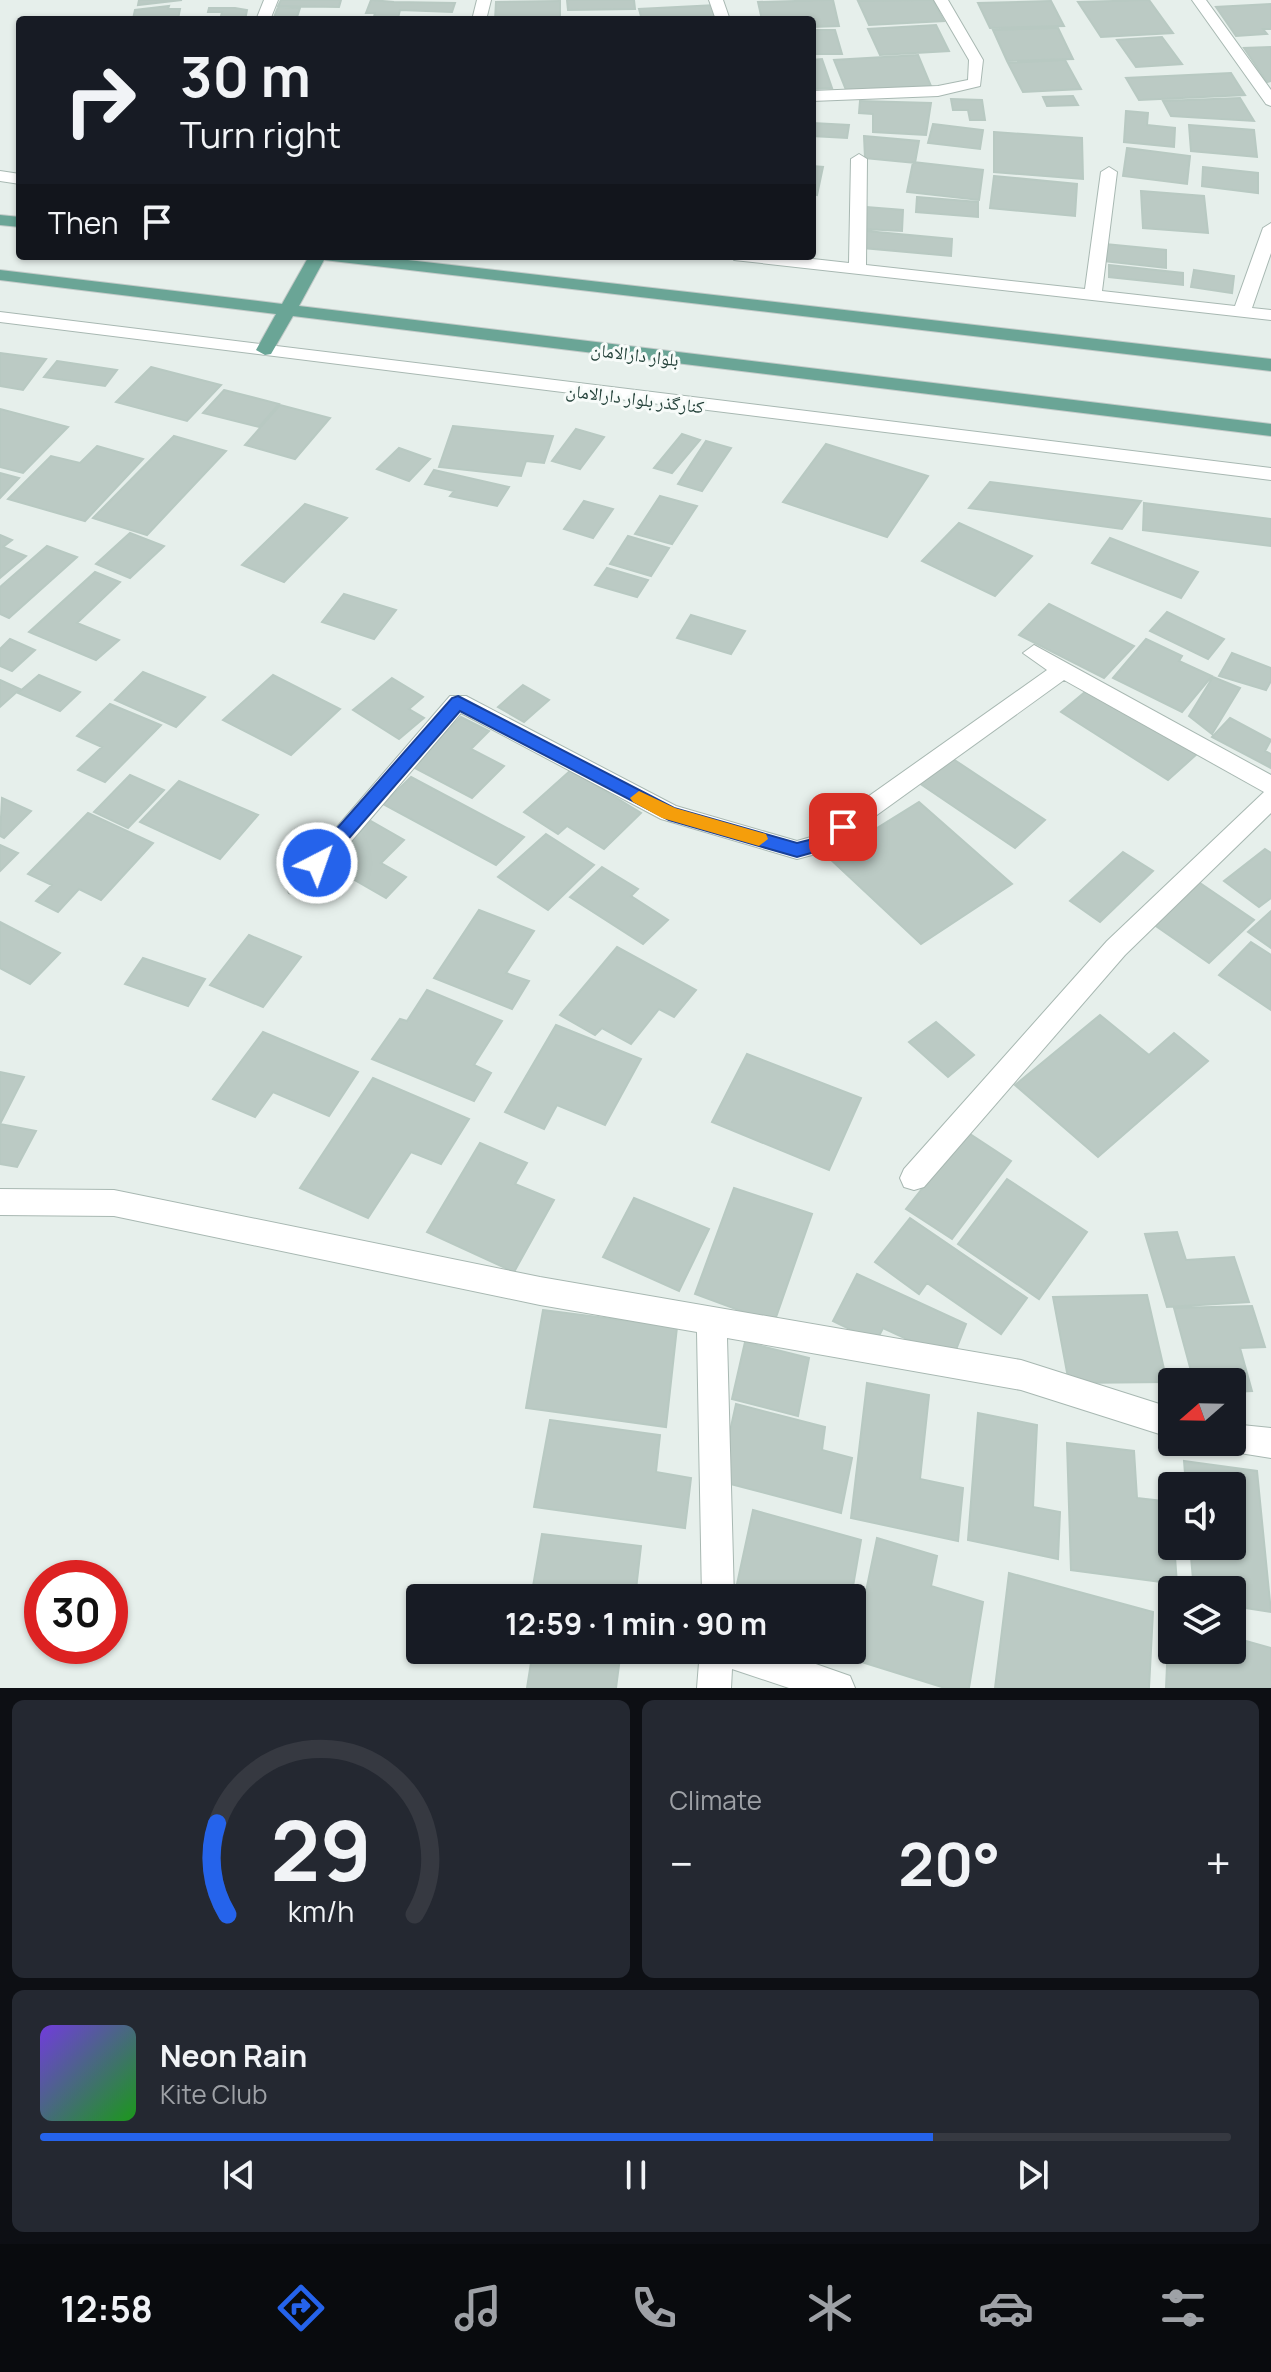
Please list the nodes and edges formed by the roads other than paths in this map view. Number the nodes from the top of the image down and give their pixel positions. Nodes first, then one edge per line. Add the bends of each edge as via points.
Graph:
1 (941, 0) edge
2 (1199, 0) edge
3 (816, 96) edge
4 (1271, 101) edge
5 (859, 159) dead end
6 (1109, 172) dead end
7 (1271, 228) edge
8 (316, 260) edge
9 (364, 260) edge
10 (776, 260) edge
11 (857, 269) junction
12 (0, 275) edge
13 (1093, 296) junction
14 (288, 310) junction
15 (1242, 312) junction
16 (1271, 315) edge
17 (0, 317) edge
18 (265, 350) junction
19 (1271, 365) edge
20 (1271, 430) edge
21 (1271, 474) edge
22 (1034, 653) dead end
23 (1064, 669) junction
24 (1271, 786) edge
25 (1271, 799) edge
26 (298, 886) dead end
27 (914, 1178) dead end
28 (0, 1202) edge
29 (712, 1322) junction
30 (1158, 1419) edge
31 (1246, 1440) edge
32 (1271, 1443) edge
33 (718, 1584) edge
34 (716, 1664) edge
35 (768, 1664) edge
36 (714, 1688) edge
37 (838, 1688) edge

1 - 3 street via 976,60 975,83 938,91
2 - 4 street
5 - 11 street
6 - 13 street
7 - 15 street
8 - 14 main road
9 - 19 main road
10 - 11 street
11 - 13 street
12 - 14 main road, بلوار دارالامان
13 - 15 street
14 - 18 main road
14 - 20 main road, بلوار دارالامان
15 - 16 street
17 - 18 street, کنارگذر بلوار دارالامان
18 - 21 street, کنارگذر بلوار دارالامان
22 - 23 street
23 - 24 street
23 - 26 street via 819,844 797,850 669,813 458,702
25 - 27 street via 1116,948
28 - 29 street via 114,1203
29 - 30 street via 1021,1375
29 - 33 street
31 - 32 street
34 - 36 street
35 - 37 street

